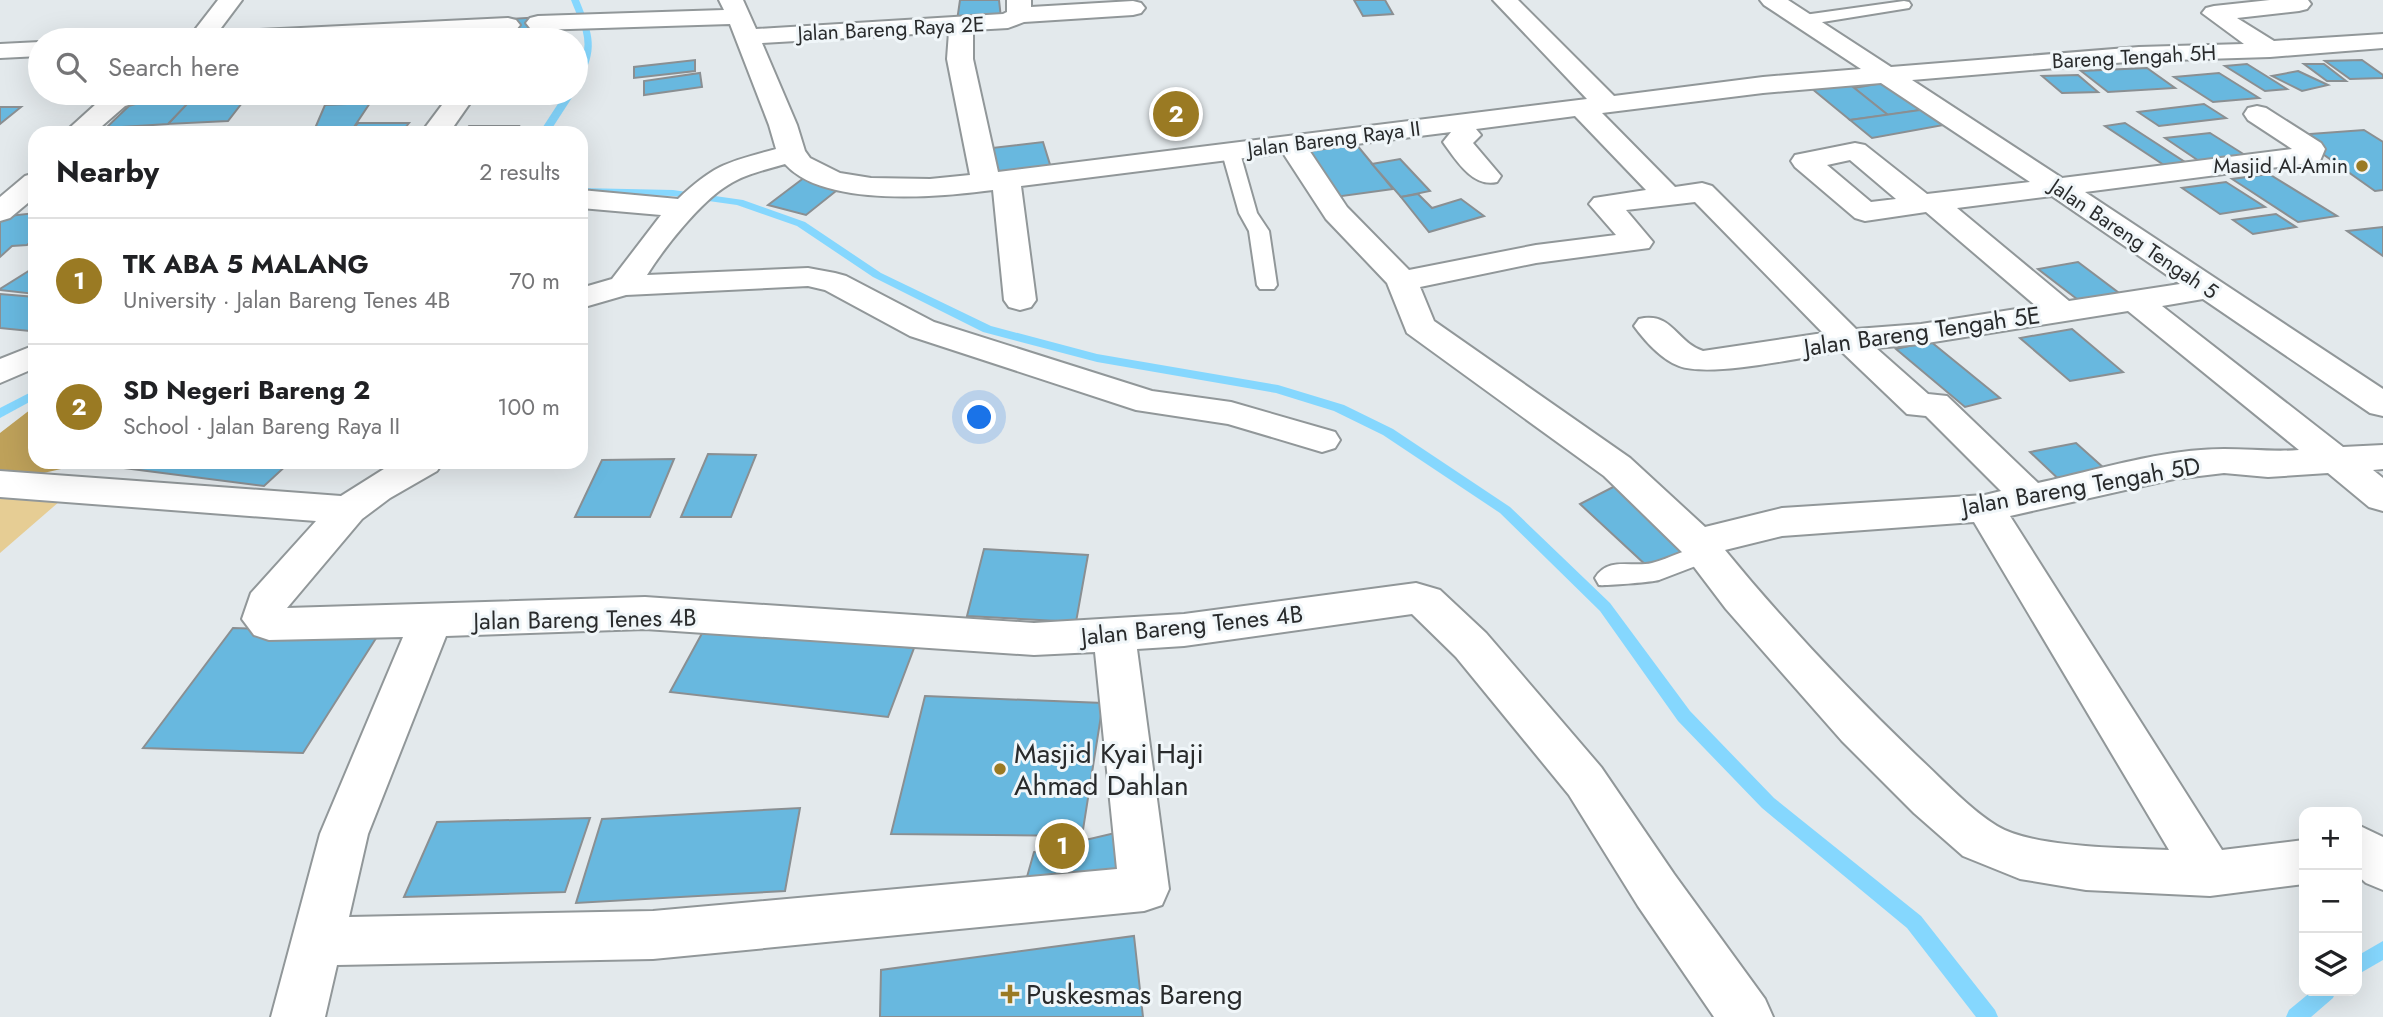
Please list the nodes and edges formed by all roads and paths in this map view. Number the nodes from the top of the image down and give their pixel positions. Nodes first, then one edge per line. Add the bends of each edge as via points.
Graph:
1 (230, 0) edge
2 (1505, 0) edge
3 (1772, 0) edge
4 (2293, 0) edge
5 (1904, 5) dead end
6 (2221, 5) edge
7 (1019, 8) edge
8 (1133, 8) dead end
9 (739, 18) edge
10 (1804, 20) junction
11 (538, 23) dead end
12 (508, 25) dead end
13 (961, 25) junction
14 (210, 28) edge
15 (481, 28) edge
16 (2383, 41) edge
17 (28, 50) edge
18 (2270, 50) junction
19 (0, 51) edge
20 (1885, 73) junction
21 (110, 105) edge
22 (455, 105) edge
23 (1594, 105) junction
24 (2258, 114) dead end
25 (1459, 123) junction
26 (86, 126) edge
27 (440, 126) edge
28 (1292, 145) junction
29 (1231, 153) junction
30 (791, 154) junction
31 (1487, 176) dead end
32 (996, 181) junction
33 (2059, 187) junction
34 (28, 188) edge
35 (1667, 195) junction
36 (588, 199) edge
37 (1927, 204) junction
38 (689, 205) junction
39 (0, 212) edge
40 (588, 222) edge
41 (1402, 281) junction
42 (1267, 285) dead end
43 (624, 286) junction
44 (2207, 289) junction
45 (588, 296) edge
46 (1020, 300) dead end
47 (2134, 300) junction
48 (2062, 312) junction
49 (1651, 326) dead end
50 (1848, 340) junction
51 (28, 358) edge
52 (0, 372) edge
53 (2383, 405) edge
54 (1322, 440) dead end
55 (2383, 457) edge
56 (2338, 461) junction
57 (412, 469) edge
58 (0, 484) edge
59 (2383, 498) edge
60 (2032, 499) junction
61 (1985, 508) junction
62 (348, 510) junction
63 (1702, 549) junction
64 (1608, 578) dead end
65 (431, 621) junction
66 (1114, 635) junction
67 (2299, 863) edge
68 (2210, 874) junction
69 (318, 941) junction
70 (298, 1017) edge
71 (1746, 1017) edge

1 - 14 street
2 - 23 street
3 - 10 street, Jalan Bareng Tengah 5
4 - 6 street via 2299,4
5 - 10 lane
6 - 18 street via 2214,13
7 - 8 street, Jalan Bareng Raya 2E
7 - 13 street, Jalan Bareng Raya 2E via 1008,21
9 - 11 street, Jalan Bareng Raya 2E
9 - 13 street, Jalan Bareng Raya 2E
9 - 30 street
10 - 20 street, Jalan Bareng Tengah 5
12 - 15 street
13 - 32 street via 960,59
16 - 18 street, Bareng Tengah 5H
17 - 19 street
18 - 20 street, Bareng Tengah 5H via 2139,54
20 - 23 street, Jalan Bareng Raya II
20 - 33 street, Jalan Bareng Tengah 5
21 - 26 street
22 - 27 street
23 - 25 street, Jalan Bareng Raya II
23 - 35 street
24 - 33 street via 2311,149 2310,155
25 - 28 street, Jalan Bareng Raya II
25 - 31 street via 1467,135 1457,142
28 - 29 street, Jalan Bareng Raya II
28 - 41 street via 1336,213
29 - 32 street, Jalan Bareng Raya II
29 - 42 lane via 1248,213 1259,231
30 - 32 street, Jalan Bareng Raya II via 800,165 828,178 868,186 900,189
30 - 38 street via 736,169 715,180
32 - 46 street
33 - 37 street
33 - 44 street, Jalan Bareng Tengah 5
34 - 39 street
35 - 41 street via 1604,204 1638,242 1536,254
35 - 50 street via 1702,192
36 - 38 street
37 - 37 street via 1865,212 1805,161 1855,151
37 - 48 street
38 - 40 street
38 - 43 street
41 - 63 street via 1419,326 1617,467
43 - 45 street
43 - 54 street via 808,277 835,283 922,329 1148,402 1231,413
44 - 47 street, Jalan Bareng Tengah 5E
44 - 53 street, Jalan Bareng Tengah 5
47 - 48 street, Jalan Bareng Tengah 5E
47 - 56 street
48 - 50 street, Jalan Bareng Tengah 5E via 1921,334
49 - 50 street, Jalan Bareng Tengah 5E via 1690,360 1703,361
50 - 60 street via 1920,406 1934,404
51 - 52 street
55 - 56 street, Jalan Bareng Tengah 5D
56 - 59 street
56 - 60 street, Jalan Bareng Tengah 5D via 2174,466
57 - 62 street
58 - 62 street
60 - 61 street, Jalan Bareng Tengah 5D
61 - 63 street, Jalan Bareng Tengah 5D via 1783,523 1726,534
61 - 68 street
62 - 65 street, Jalan Bareng Tenes 4B via 266,604 263,619 269,624
63 - 64 lane via 1650,573 1620,572
63 - 68 street via 1858,728 1980,841 2020,857 2086,868
65 - 66 street, Jalan Bareng Tenes 4B via 645,613 1034,639
65 - 69 street via 344,834
66 - 69 street via 1144,889 653,935
66 - 71 street, Jalan Bareng Tenes 4B via 1184,630 1416,598 1425,601 1471,645 1585,780
67 - 68 street
69 - 70 street

